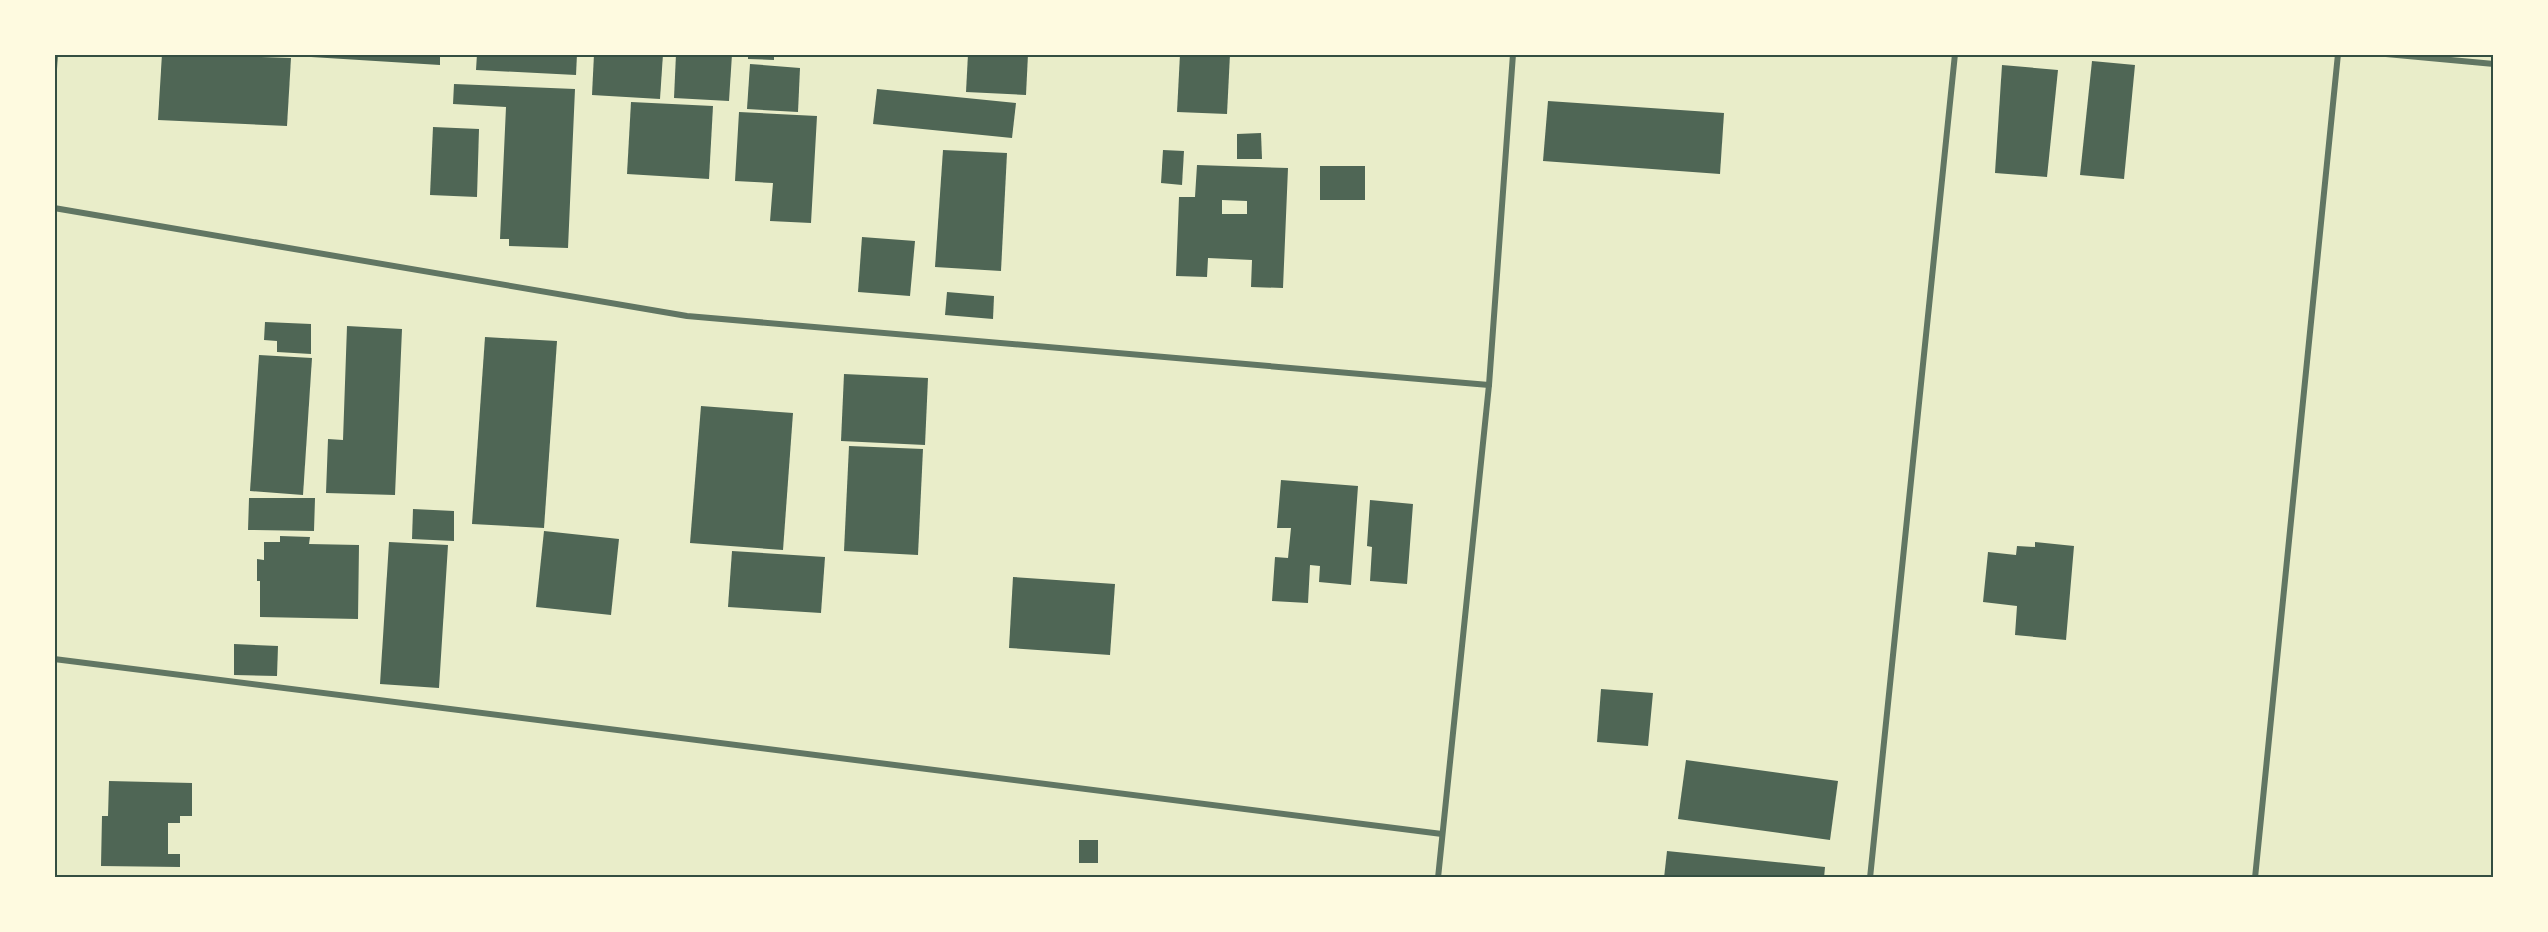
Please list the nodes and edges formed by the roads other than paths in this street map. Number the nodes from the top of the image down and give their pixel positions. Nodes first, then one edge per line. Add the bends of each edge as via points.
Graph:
1 (1513, 54) edge
2 (1955, 54) edge
3 (2338, 54) edge
4 (2386, 54) edge
5 (2494, 64) edge
6 (54, 208) edge
7 (1489, 385) junction
8 (54, 659) edge
9 (1442, 834) junction
10 (1438, 878) edge
11 (1870, 878) edge
12 (2255, 878) edge

1 - 7 street
2 - 11 street
3 - 12 street
4 - 5 street
6 - 7 street via 687,316
7 - 9 street
8 - 9 street
9 - 10 street

